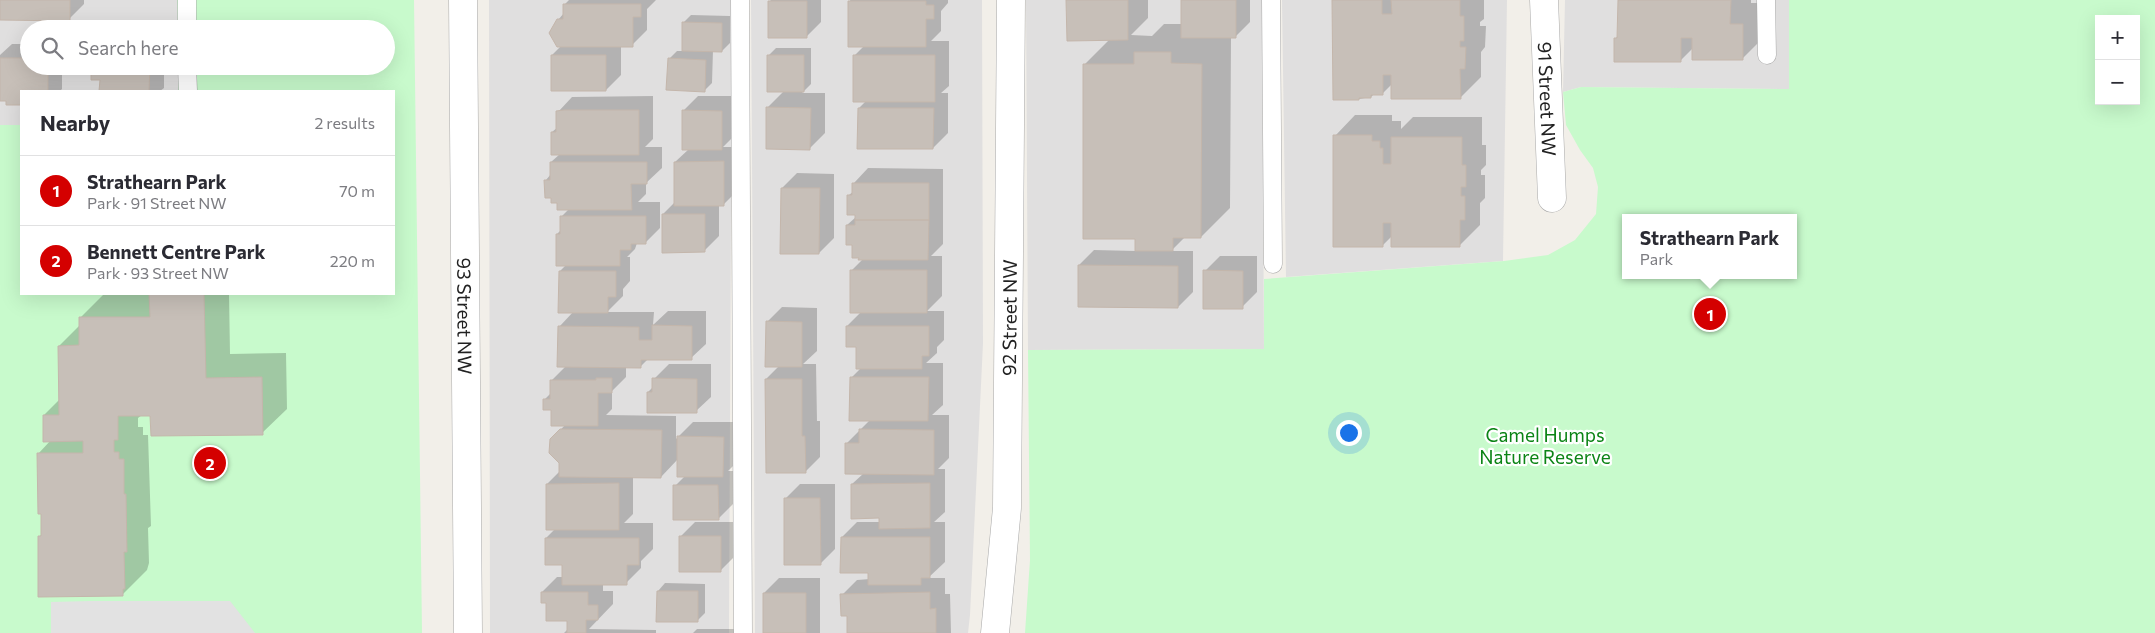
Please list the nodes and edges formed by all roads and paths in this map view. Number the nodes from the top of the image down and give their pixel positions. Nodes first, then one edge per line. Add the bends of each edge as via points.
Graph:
1 (186, 0) edge
2 (463, 0) edge
3 (740, 0) edge
4 (1011, 0) edge
5 (1271, 0) edge
6 (1544, 0) edge
7 (1766, 0) edge
8 (187, 20) edge
9 (1766, 55) dead end
10 (187, 75) edge
11 (188, 90) edge
12 (1552, 198) dead end
13 (1274, 264) dead end
14 (468, 633) edge
15 (743, 633) edge
16 (995, 633) edge

1 - 8 lane
2 - 14 street, 93 Street NW
3 - 15 lane
4 - 16 street, 92 Street NW via 1007,508
5 - 13 lane
6 - 12 street, 91 Street NW
7 - 9 lane
10 - 11 lane

